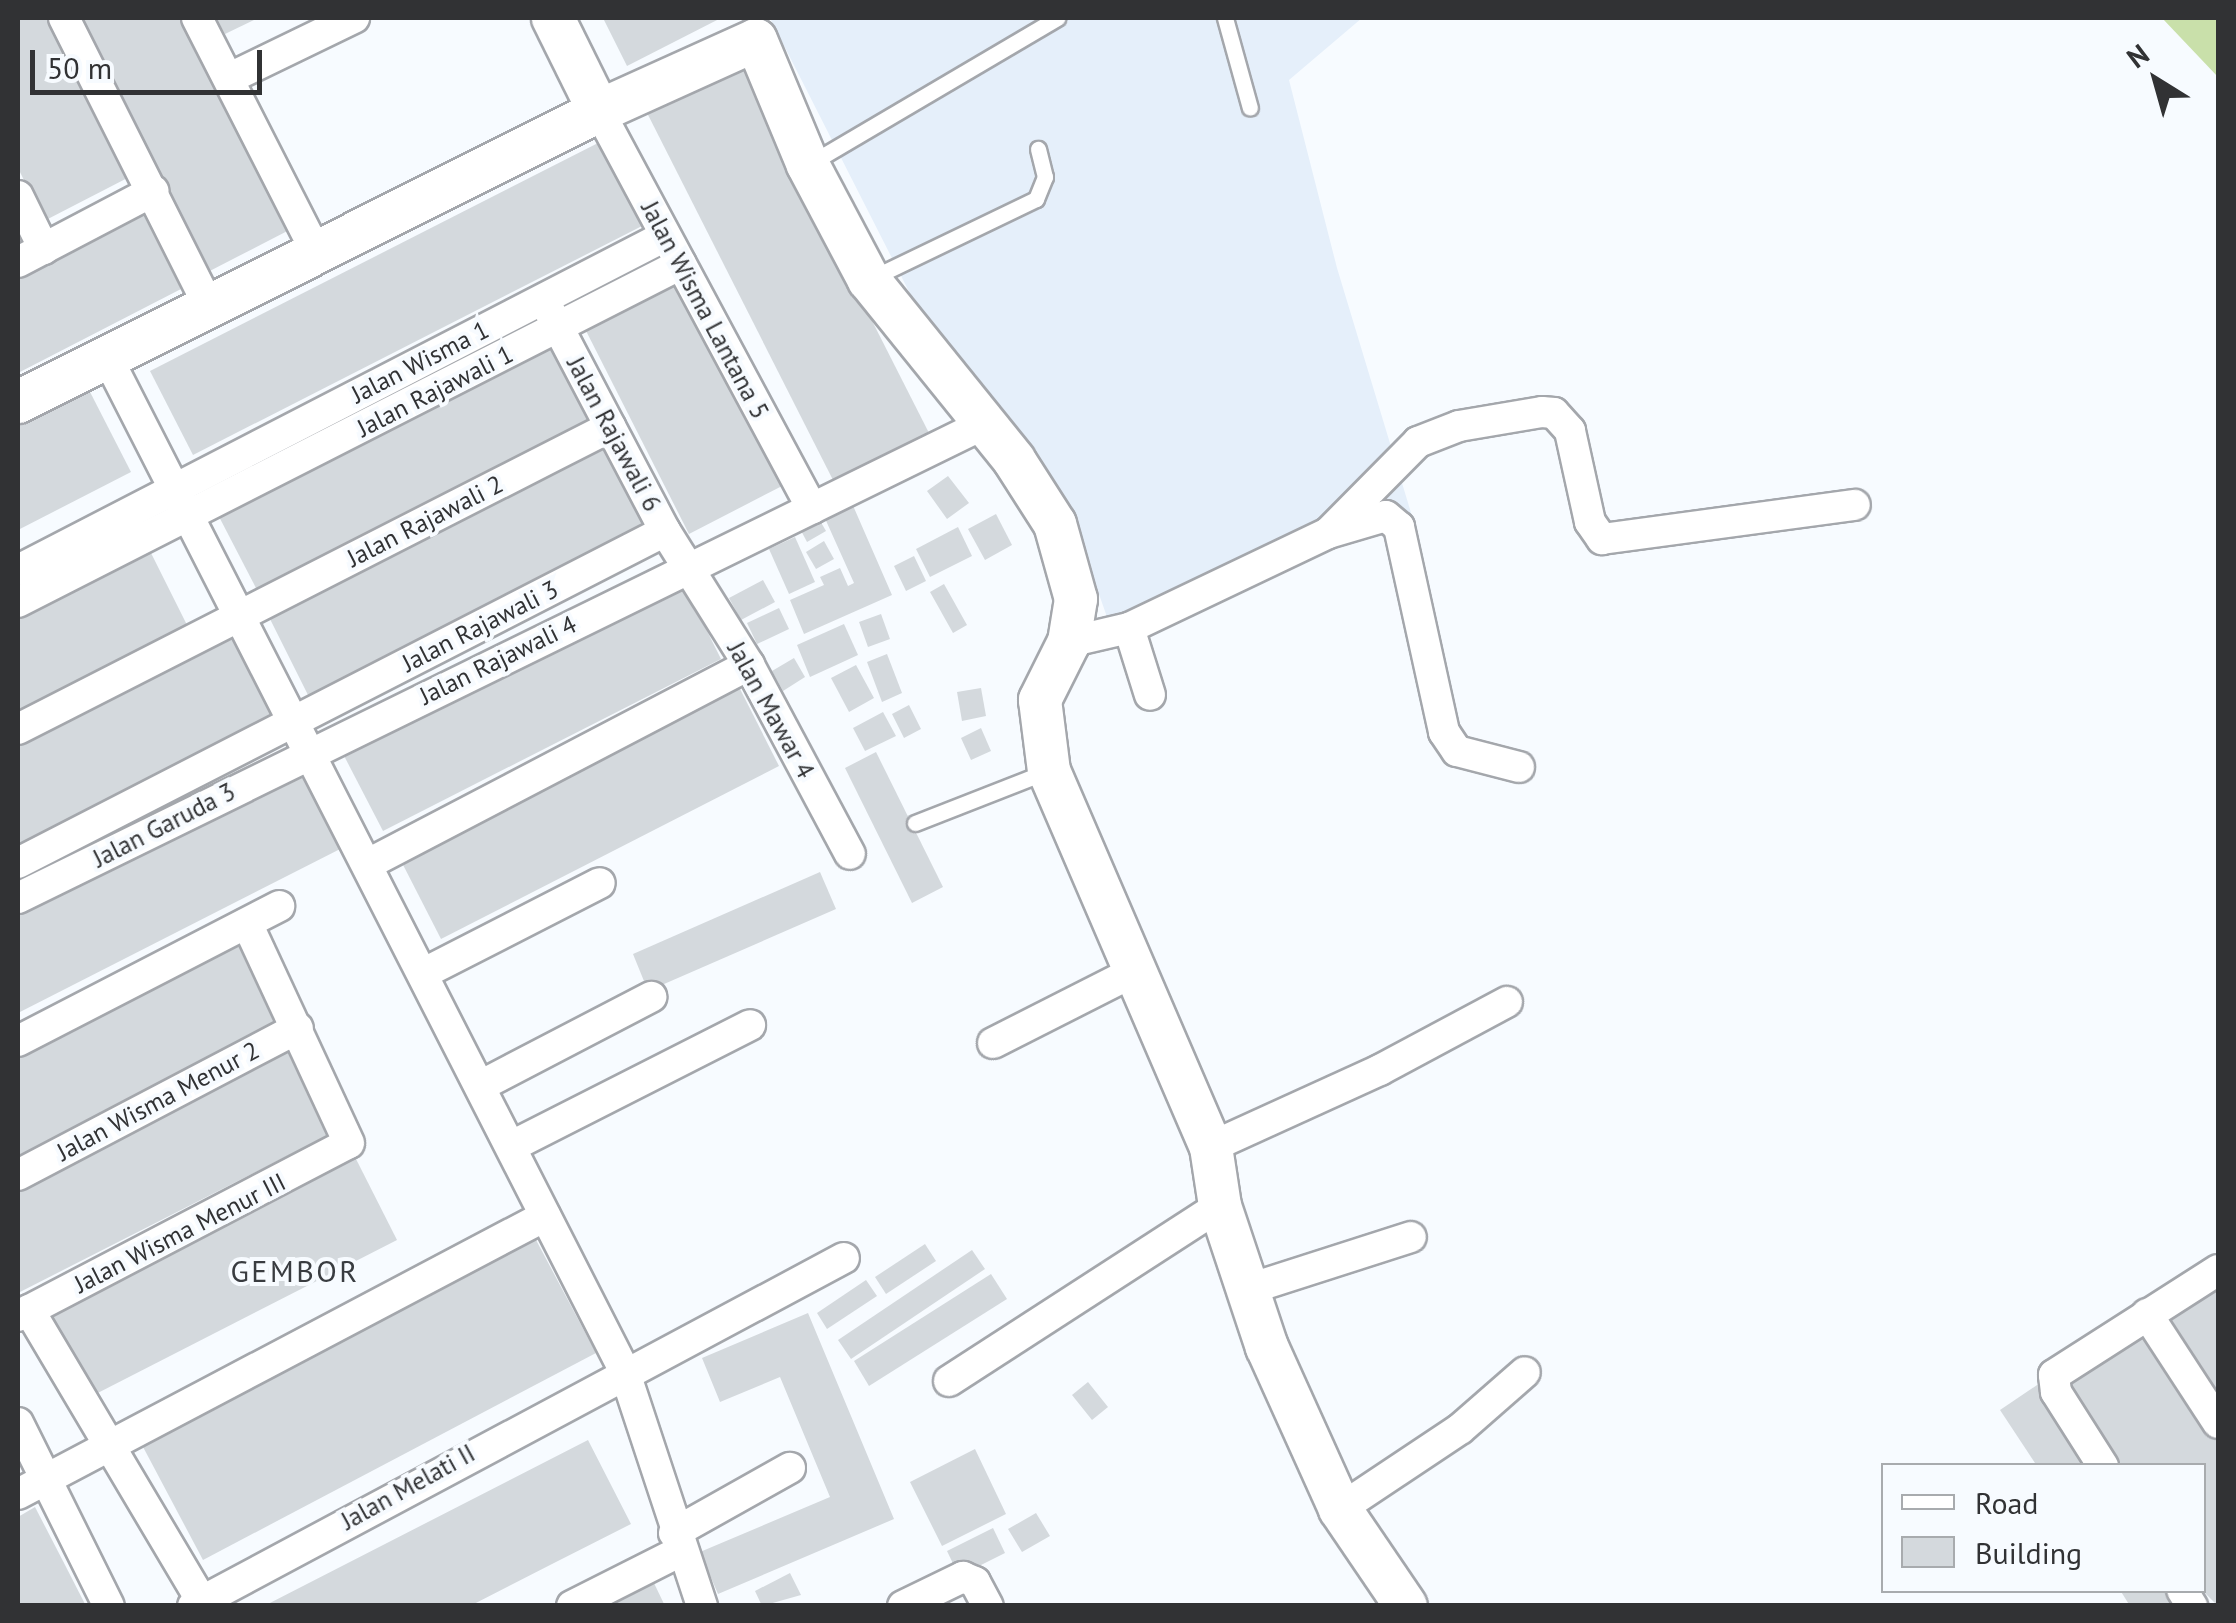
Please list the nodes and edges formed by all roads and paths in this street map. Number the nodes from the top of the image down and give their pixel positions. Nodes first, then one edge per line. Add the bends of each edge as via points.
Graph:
1 (64, 18) edge
2 (197, 18) edge
3 (552, 18) edge
4 (1058, 18) edge
5 (1224, 18) edge
6 (347, 19) edge
7 (751, 29) edge
8 (238, 74) dead end
9 (1250, 108) dead end
10 (598, 111) junction
11 (1038, 149) dead end
12 (808, 164) junction
13 (154, 191) junction
14 (18, 196) edge
15 (665, 236) junction
16 (316, 252) junction
17 (31, 256) edge
18 (681, 264) junction
19 (868, 280) junction
20 (544, 298) junction
21 (208, 306) junction
22 (559, 328) junction
23 (107, 357) junction
24 (18, 402) edge
25 (984, 424) junction
26 (610, 426) junction
27 (181, 501) junction
28 (1855, 505) dead end
29 (812, 510) junction
30 (666, 530) junction
31 (1328, 533) junction
32 (687, 569) junction
33 (18, 570) edge
34 (18, 602) edge
35 (240, 615) junction
36 (1129, 628) junction
37 (1068, 642) junction
38 (749, 665) junction
39 (1150, 695) dead end
40 (295, 722) junction
41 (18, 729) edge
42 (310, 752) junction
43 (1519, 768) dead end
44 (1049, 771) junction
45 (915, 824) dead end
46 (850, 854) dead end
47 (18, 864) edge
48 (368, 864) junction
49 (600, 883) dead end
50 (18, 898) edge
51 (279, 906) dead end
52 (247, 923) junction
53 (1135, 971) junction
54 (426, 972) junction
55 (650, 996) dead end
56 (1507, 1002) dead end
57 (750, 1025) dead end
58 (298, 1028) junction
59 (18, 1041) edge
60 (993, 1044) dead end
61 (482, 1085) junction
62 (512, 1146) junction
63 (1211, 1148) junction
64 (18, 1174) edge
65 (1220, 1206) junction
66 (546, 1216) junction
67 (1411, 1237) dead end
68 (844, 1258) dead end
69 (2218, 1270) edge
70 (1246, 1290) junction
71 (24, 1313) edge
72 (2147, 1314) junction
73 (624, 1370) junction
74 (1525, 1372) dead end
75 (950, 1381) dead end
76 (18, 1423) edge
77 (2218, 1424) edge
78 (107, 1446) junction
79 (2101, 1463) edge
80 (790, 1468) dead end
81 (46, 1480) junction
82 (18, 1494) edge
83 (1340, 1509) junction
84 (676, 1542) junction
85 (985, 1599) edge
86 (200, 1604) edge
87 (109, 1606) edge
88 (572, 1606) edge
89 (702, 1606) edge
90 (904, 1606) edge
91 (1406, 1606) edge

1 - 13 street
2 - 16 street
3 - 10 street
4 - 12 lane
5 - 9 lane
6 - 8 street
7 - 10 street
7 - 12 street
10 - 15 street, Jalan Wisma Lantana 5
10 - 16 street
11 - 19 lane via 1045,185 1036,199
12 - 19 street
13 - 17 street
13 - 21 street
14 - 17 street
15 - 18 street, Jalan Wisma Lantana 5
15 - 20 street, Jalan Wisma 1
16 - 21 street
18 - 22 street, Jalan Rajawali 1
18 - 29 street, Jalan Wisma Lantana 5
19 - 25 street
20 - 22 street, Jalan Rajawali 6
20 - 27 street, Jalan Wisma 1
21 - 23 street
22 - 26 street, Jalan Rajawali 6
22 - 27 street, Jalan Rajawali 1
23 - 24 street
23 - 27 street
25 - 29 street, Jalan Rajawali 4
25 - 37 street via 1034,488 1060,536 1076,599
26 - 30 street, Jalan Rajawali 6
26 - 35 street, Jalan Rajawali 2
27 - 33 street
27 - 34 street
27 - 35 street
28 - 31 street via 1602,539 1590,522 1570,431 1554,413 1542,412 1459,426 1418,442
29 - 32 street, Jalan Rajawali 4
30 - 32 street, Jalan Rajawali 6
30 - 40 street, Jalan Rajawali 3
31 - 36 street
31 - 43 street via 1379,516 1396,522 1444,732 1457,751
32 - 38 street, Jalan Mawar 4
32 - 42 street, Jalan Rajawali 4
35 - 40 street
35 - 41 street, Jalan Rajawali 2
36 - 37 street
36 - 39 street
37 - 44 street via 1040,700
38 - 46 street, Jalan Mawar 4
38 - 48 street
40 - 42 street
40 - 47 street, Jalan Garuda 3
42 - 48 street
42 - 50 street, Jalan Garuda 3
44 - 45 lane
44 - 53 street
48 - 54 street
49 - 54 street
51 - 52 street
52 - 58 street
52 - 59 street
53 - 60 street
53 - 63 street
54 - 61 street
55 - 61 street
56 - 63 street
57 - 62 street
58 - 64 street, Jalan Wisma Menur 2
58 - 71 street, Jalan Wisma Menur III via 350,1137 342,1150
61 - 62 street
62 - 66 street
63 - 65 street
65 - 70 street
65 - 75 street
66 - 73 street
66 - 78 street
67 - 70 street
68 - 73 street, Jalan Melati II
69 - 72 street
70 - 83 street
71 - 78 street
72 - 77 street
72 - 79 street via 2052,1380
73 - 84 street
73 - 86 street, Jalan Melati II
74 - 83 street via 1460,1428
76 - 81 street
78 - 81 street
78 - 86 street
80 - 84 street
81 - 82 street
81 - 87 street
83 - 91 street
84 - 88 street
84 - 89 street
85 - 90 street via 963,1577

